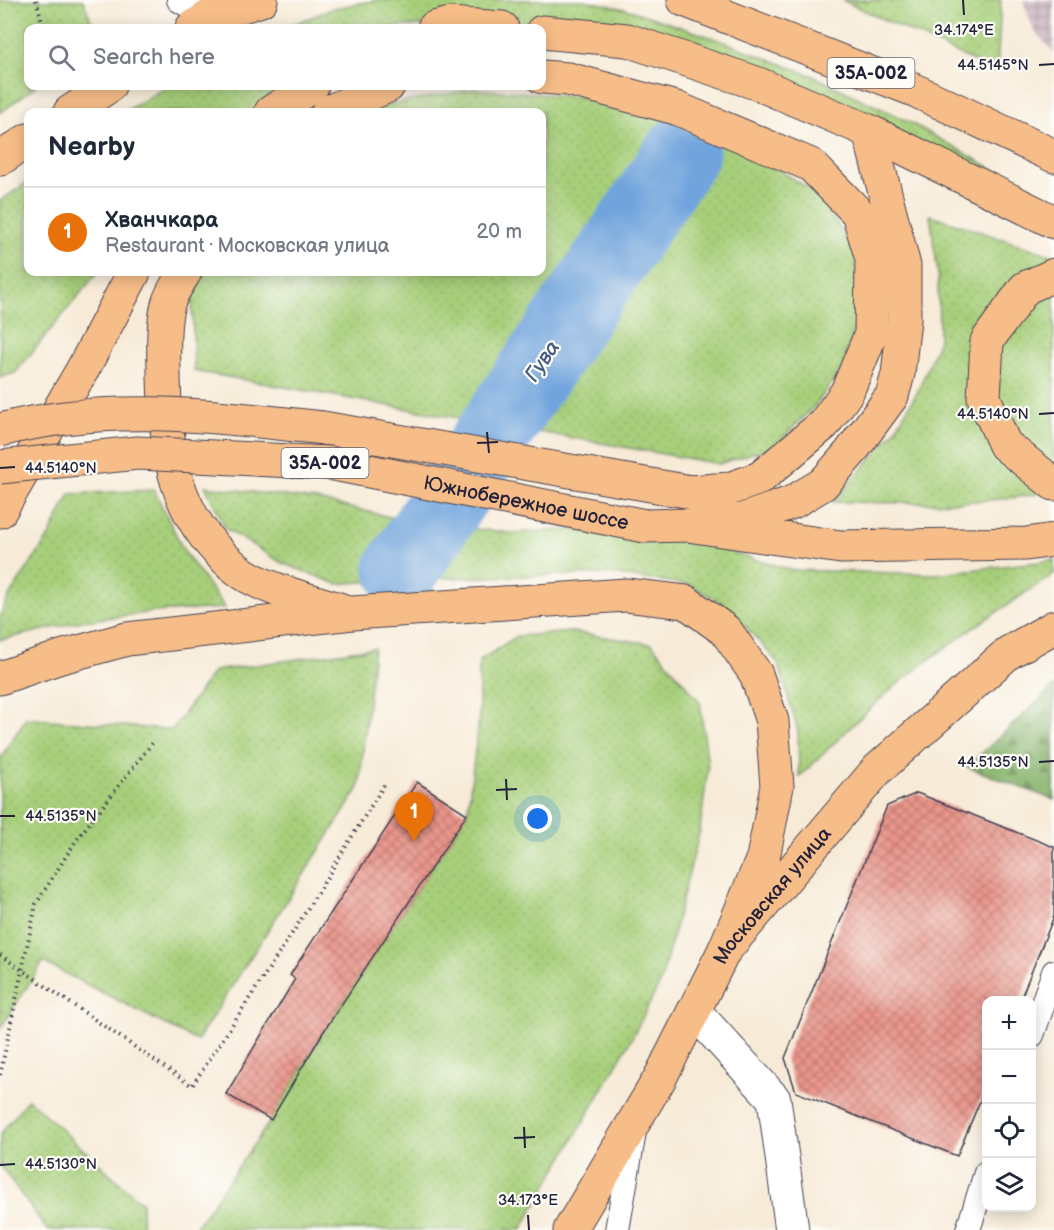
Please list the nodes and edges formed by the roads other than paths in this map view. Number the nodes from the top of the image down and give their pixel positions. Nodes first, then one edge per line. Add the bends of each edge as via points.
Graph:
1 (179, 0) edge
2 (261, 0) edge
3 (684, 0) edge
4 (200, 23) edge
5 (546, 32) edge
6 (546, 77) edge
7 (103, 90) edge
8 (306, 90) edge
9 (379, 90) edge
10 (76, 108) edge
11 (277, 108) edge
12 (337, 108) edge
13 (869, 130) junction
14 (24, 143) edge
15 (1054, 156) edge
16 (0, 159) edge
17 (1054, 222) edge
18 (1054, 275) edge
19 (132, 276) edge
20 (183, 276) edge
21 (0, 430) edge
22 (0, 467) edge
23 (1054, 484) edge
24 (0, 512) edge
25 (687, 525) junction
26 (1054, 540) edge
27 (352, 613) junction
28 (1054, 627) edge
29 (0, 678) edge
30 (723, 951) junction
31 (1052, 983) edge
32 (694, 1011) junction
33 (1036, 1025) edge
34 (636, 1120) junction
35 (982, 1188) edge
36 (570, 1230) edge
37 (617, 1230) edge
38 (792, 1230) edge
39 (968, 1230) edge

1 - 4 lane
2 - 4 main road
3 - 15 main road, 35А-002 via 914,90
5 - 13 main road via 627,40 756,83
6 - 21 main road, 35А-002, bridge via 568,79 676,108 811,165 858,213 872,259 871,334 847,392 824,424 760,478 729,489 691,492 323,428 204,414 90,415
7 - 10 main road
8 - 11 main road
9 - 12 main road
13 - 17 main road
13 - 25 main road via 904,266 904,320 892,396 823,484 793,502 742,520
14 - 16 main road
18 - 23 main road via 1025,288 987,341 984,398 1005,445
19 - 24 main road
20 - 27 main road via 168,303 163,347 167,447 188,510 238,571 286,593
22 - 25 main road, Южнобережное шоссе / 35А-002, bridge via 138,453 328,463 645,526
25 - 26 main road, Южнобережное шоссе via 841,547 1026,544
27 - 29 main road via 127,639
27 - 30 main road via 626,595 686,602 726,631 756,674 772,721 777,786 763,858
28 - 30 main road, Московская улица via 1008,653 877,771
30 - 32 main road, Московская улица
31 - 33 lane
32 - 34 main road, Московская улица
32 - 38 street via 774,1099
34 - 36 main road, Московская улица
34 - 37 lane
35 - 39 lane

